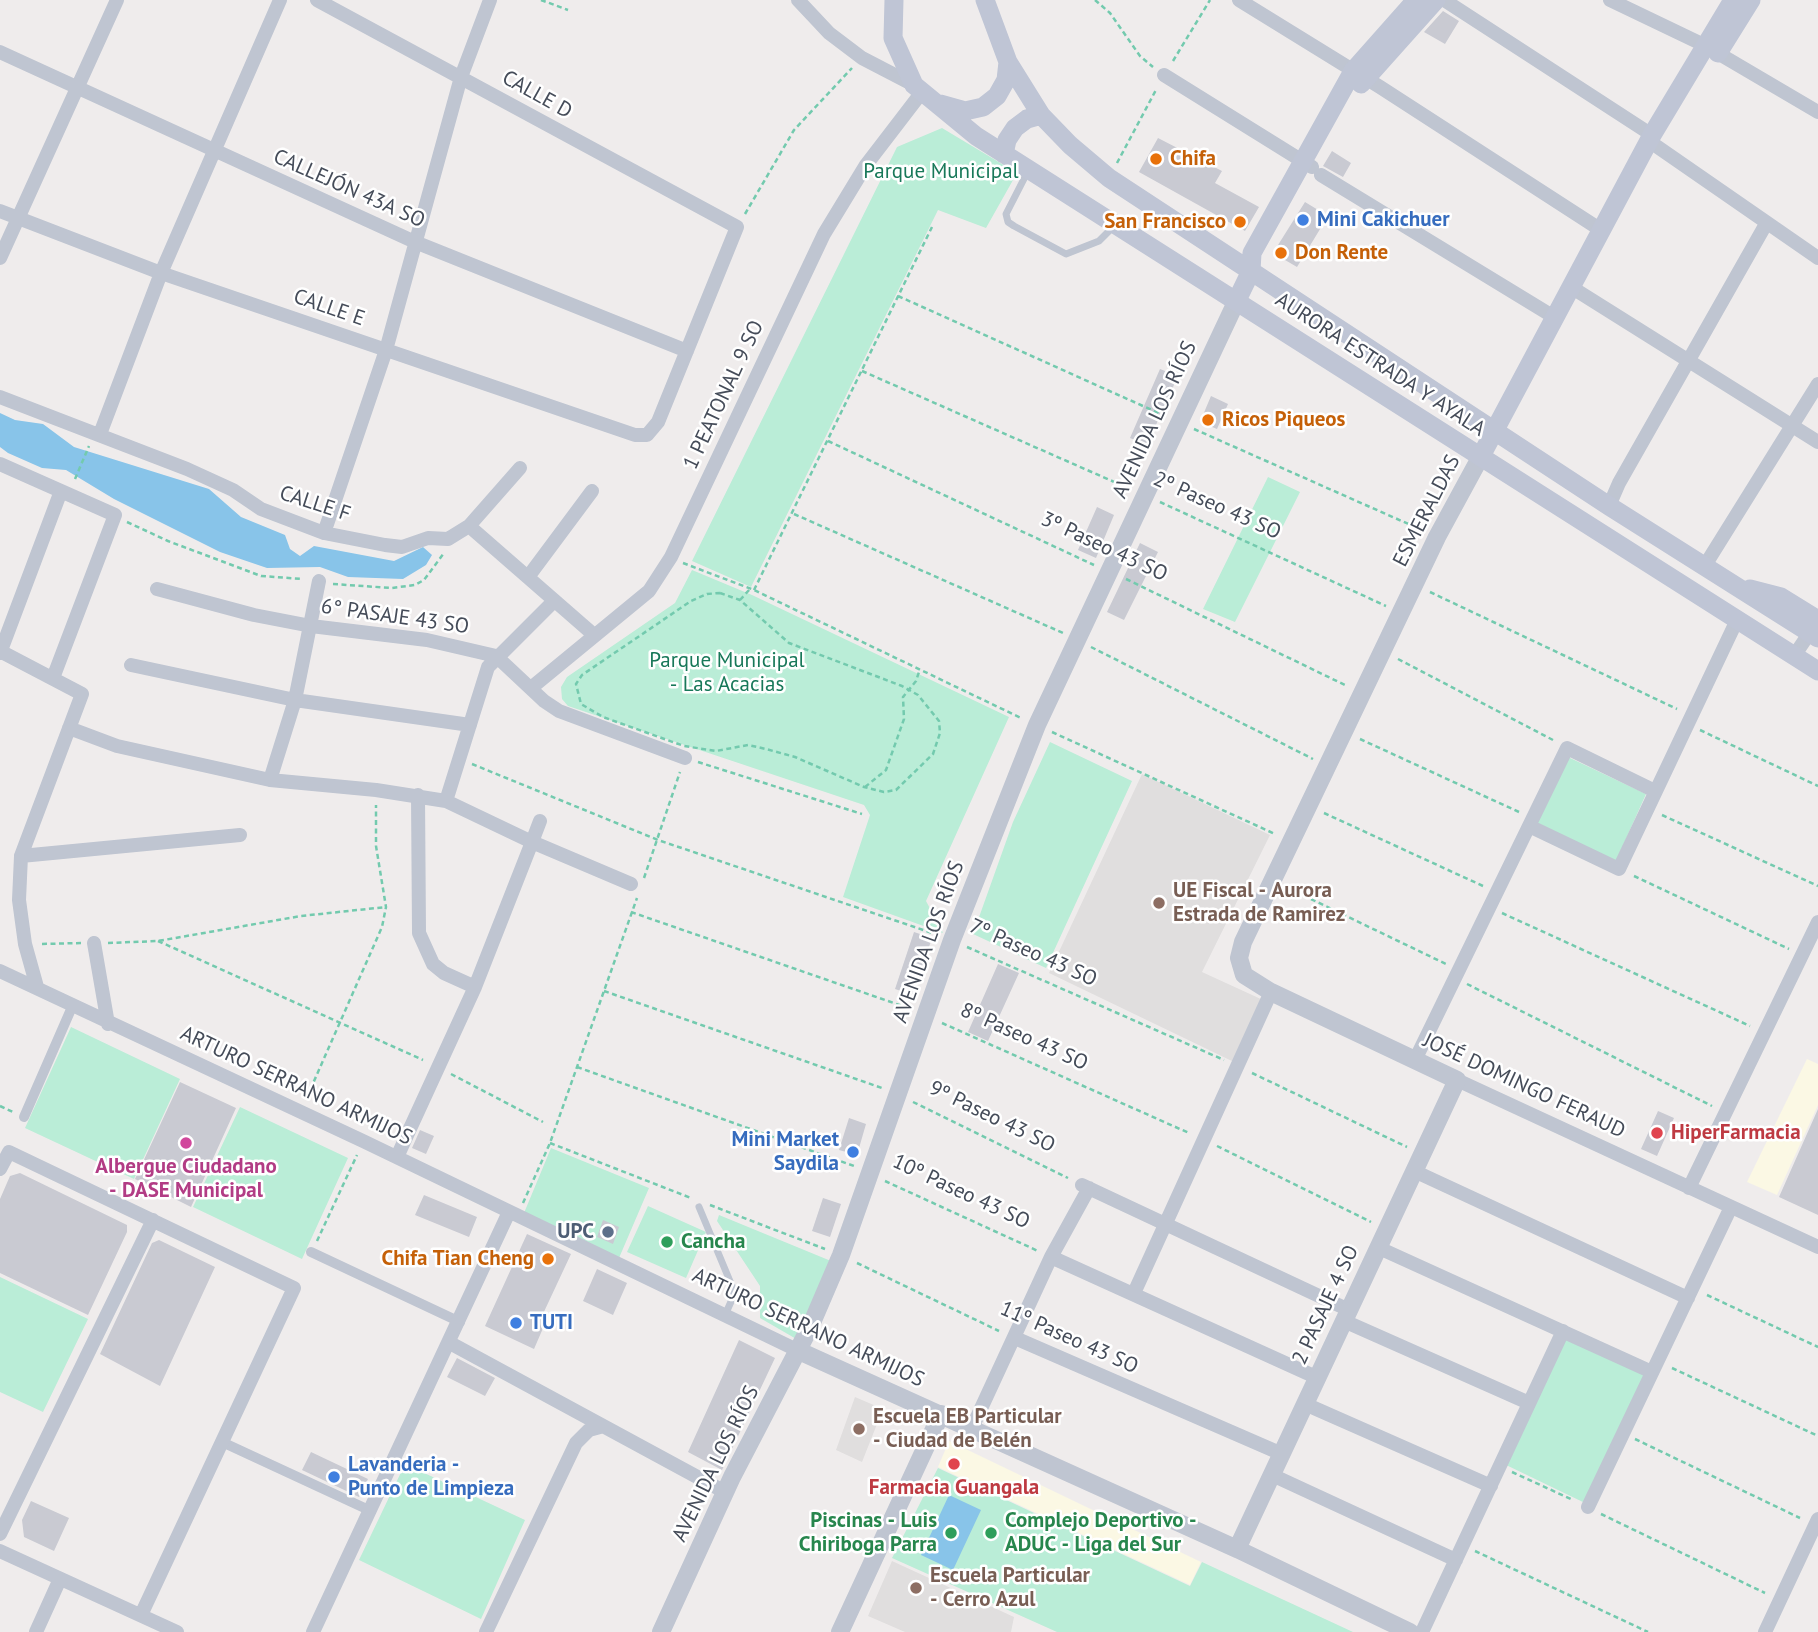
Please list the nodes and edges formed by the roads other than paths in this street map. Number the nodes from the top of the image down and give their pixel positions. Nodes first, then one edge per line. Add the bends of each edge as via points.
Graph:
1 (117, 0) edge
2 (280, 0) edge
3 (317, 0) edge
4 (490, 0) edge
5 (798, 0) edge
6 (894, 0) edge
7 (985, 0) edge
8 (1239, 0) edge
9 (1416, 0) edge
10 (1436, 0) edge
11 (1444, 0) edge
12 (1610, 0) edge
13 (1732, 0) edge
14 (1751, 0) edge
15 (1711, 49) junction
16 (0, 52) edge
17 (1008, 62) junction
18 (1164, 75) road end
19 (1358, 75) junction
20 (461, 77) junction
21 (77, 87) junction
22 (922, 92) junction
23 (1818, 112) edge
24 (1041, 115) junction
25 (1650, 138) junction
26 (213, 151) junction
27 (1004, 154) junction
28 (1312, 168) junction
29 (1029, 170) junction
30 (0, 211) edge
31 (17, 219) junction
32 (1766, 224) junction
33 (1115, 225) junction
34 (1601, 230) junction
35 (415, 242) junction
36 (0, 258) edge
37 (1818, 258) edge
38 (1251, 271) junction
39 (161, 273) junction
40 (1571, 287) junction
41 (1237, 300) junction
42 (1554, 317) junction
43 (386, 350) junction
44 (687, 351) junction
45 (1686, 362) junction
46 (1818, 384) edge
47 (0, 397) edge
48 (1791, 426) junction
49 (1494, 430) junction
50 (95, 438) junction
51 (1818, 442) edge
52 (1481, 456) junction
53 (0, 464) edge
54 (520, 468) dead end
55 (67, 489) junction
56 (592, 491) dead end
57 (1609, 506) junction
58 (469, 526) junction
59 (324, 533) junction
60 (1704, 567) junction
61 (528, 577) junction
62 (319, 581) road end
63 (1732, 584) junction
64 (158, 589) dead end
65 (554, 601) junction
66 (1737, 620) junction
67 (1818, 620) edge
68 (311, 626) junction
69 (594, 635) junction
70 (1818, 638) edge
71 (0, 652) edge
72 (496, 656) junction
73 (1794, 656) junction
74 (131, 665) dead end
75 (1818, 671) edge
76 (53, 678) junction
77 (531, 688) junction
78 (295, 700) junction
79 (470, 725) junction
80 (69, 728) junction
81 (684, 758) road end
82 (270, 780) junction
83 (1655, 791) junction
84 (418, 795) junction
85 (446, 801) junction
86 (540, 821) dead end
87 (1531, 822) junction
88 (240, 835) dead end
89 (532, 842) junction
90 (21, 856) junction
91 (631, 884) dead end
92 (1817, 928) edge
93 (1243, 942) joint
94 (94, 943) road end
95 (0, 971) edge
96 (475, 987) junction
97 (37, 988) junction
98 (1271, 992) junction
99 (72, 1007) junction
100 (108, 1024) junction
101 (1415, 1060) junction
102 (1457, 1080) junction
103 (24, 1117) dead end
104 (397, 1157) junction
105 (0, 1170) edge
106 (1415, 1171) junction
107 (1689, 1188) junction
108 (699, 1207) dead end
109 (1731, 1207) junction
110 (513, 1213) junction
111 (153, 1220) junction
112 (1166, 1224) junction
113 (1818, 1247) edge
114 (1378, 1248) junction
115 (311, 1252) road end
116 (1051, 1257) junction
117 (1134, 1293) junction
118 (1690, 1293) junction
119 (725, 1315) junction
120 (1347, 1315) junction
121 (460, 1322) junction
122 (1563, 1331) junction
123 (1015, 1338) junction
124 (450, 1343) junction
125 (799, 1351) junction
126 (1655, 1367) junction
127 (1318, 1378) junction
128 (1530, 1403) junction
129 (1305, 1404) junction
130 (941, 1414) junction
131 (600, 1427) junction
132 (972, 1428) junction
133 (222, 1442) junction
134 (1282, 1454) junction
135 (1272, 1475) junction
136 (1491, 1486) junction
137 (725, 1492) junction
138 (1588, 1507) road end
139 (371, 1511) junction
140 (1817, 1522) edge
141 (0, 1534) edge
142 (1237, 1549) junction
143 (0, 1551) edge
144 (1456, 1560) junction
145 (60, 1579) junction
146 (141, 1615) junction
147 (171, 1631) edge
148 (36, 1632) edge
149 (313, 1632) edge
150 (486, 1632) edge
151 (661, 1632) edge
152 (840, 1632) edge
153 (1410, 1632) edge
154 (1422, 1632) edge
155 (1765, 1632) edge

1 - 21 street
2 - 26 street
3 - 20 street, CALLE D
4 - 20 street
5 - 22 street via 829,33 862,58
6 - 22 main road via 893,38
7 - 17 main road, AURORA ESTRADA Y AYALA
8 - 19 street
9 - 19 main road, AVENIDA LOS RÍOS
10 - 19 main road, AVENIDA LOS RÍOS
11 - 25 street
12 - 15 street
13 - 15 main road, ESMERALDAS
14 - 15 main road, ESMERALDAS
15 - 23 street
15 - 25 main road, ESMERALDAS
16 - 21 street, CALLEJÓN 43A SO
17 - 22 main road via 1006,80 997,96 982,107 965,110
17 - 24 main road, AURORA ESTRADA Y AYALA
18 - 28 street
19 - 28 main road, AVENIDA LOS RÍOS
19 - 34 street
20 - 35 street
20 - 44 street, CALLE D via 737,227
21 - 26 street, CALLEJÓN 43A SO
21 - 31 street
22 - 27 main road, AURORA ESTRADA Y AYALA
22 - 69 street, 1 PEATONAL 9 SO via 866,165 824,234 671,557 649,591
24 - 27 main road via 1015,128
24 - 38 main road, AURORA ESTRADA Y AYALA via 1109,178
25 - 32 street
25 - 34 main road, ESMERALDAS
26 - 35 street, CALLEJÓN 43A SO
26 - 39 street
27 - 29 main road, AURORA ESTRADA Y AYALA
28 - 38 main road, AVENIDA LOS RÍOS via 1263,260
28 - 42 street
29 - 33 main road, AURORA ESTRADA Y AYALA
29 - 33 lane via 1006,214 1014,226 1066,254 1099,241
30 - 31 street, CALLE E
31 - 36 street
31 - 39 street, CALLE E
32 - 37 street
32 - 45 street
33 - 41 main road, AURORA ESTRADA Y AYALA
34 - 40 main road, ESMERALDAS
35 - 43 street
35 - 44 street, CALLEJÓN 43A SO
38 - 41 main road, AVENIDA LOS RÍOS
38 - 49 main road, AURORA ESTRADA Y AYALA
39 - 43 street, CALLE E
39 - 50 street
40 - 42 main road, ESMERALDAS
40 - 45 street
41 - 52 main road, AURORA ESTRADA Y AYALA
41 - 125 street, AVENIDA LOS RÍOS via 1037,725 952,940 841,1255
42 - 49 main road, ESMERALDAS
43 - 44 street, CALLE E via 635,435 647,435 658,422
43 - 59 street
45 - 48 street
45 - 57 street
46 - 48 street
47 - 50 street, CALLE F
48 - 51 street
48 - 60 street
49 - 52 main road, ESMERALDAS
49 - 57 main road, AURORA ESTRADA Y AYALA
50 - 59 street, CALLE F via 233,490 261,509
52 - 66 main road, AURORA ESTRADA Y AYALA
52 - 93 street, ESMERALDAS via 1437,537
53 - 55 street
54 - 58 street, CALLE F
55 - 71 street
55 - 76 street via 115,515
56 - 61 street
57 - 60 main road, AURORA ESTRADA Y AYALA
58 - 59 street, CALLE F via 448,538 428,538 402,547
58 - 61 street
60 - 63 main road, AURORA ESTRADA Y AYALA
61 - 65 street
62 - 68 street
63 - 67 main road via 1782,597
63 - 70 main road, AURORA ESTRADA Y AYALA
64 - 68 street, 6° PASAJE 43 SO
65 - 69 street
65 - 72 street
66 - 73 main road, AURORA ESTRADA Y AYALA
66 - 83 street
67 - 73 street
68 - 72 street, 6° PASAJE 43 SO via 427,640
68 - 78 street
69 - 77 street, 1 PEATONAL 9 SO
71 - 76 street
72 - 77 street, 6° PASAJE 43 SO
72 - 79 street via 488,667
73 - 75 main road, AURORA ESTRADA Y AYALA
74 - 78 street
76 - 80 street via 82,694
77 - 81 street, 6° PASAJE 43 SO via 559,710
78 - 79 street
78 - 82 street
79 - 85 street
80 - 82 street via 117,746
80 - 90 street
82 - 84 street
83 - 87 street via 1567,748
83 - 87 street via 1619,869
84 - 85 street
84 - 96 street via 419,933 433,964
85 - 89 street
86 - 89 street
87 - 101 street
88 - 90 street
89 - 91 street
89 - 96 street
90 - 97 street via 24,944
92 - 107 street
93 - 98 street, JOSÉ DOMINGO FERAUD via 1239,958 1244,975
94 - 100 street
95 - 97 street, ARTURO SERRANO ARMIJOS
96 - 104 street
97 - 99 street, ARTURO SERRANO ARMIJOS
98 - 101 street, JOSÉ DOMINGO FERAUD
98 - 112 street
99 - 100 street, ARTURO SERRANO ARMIJOS
99 - 103 street
100 - 104 street, ARTURO SERRANO ARMIJOS
101 - 102 street, JOSÉ DOMINGO FERAUD
102 - 106 street, 2 PASAJE 4 SO
102 - 107 street, JOSÉ DOMINGO FERAUD
104 - 110 street, ARTURO SERRANO ARMIJOS
105 - 111 street via 9,1152
106 - 114 street, 2 PASAJE 4 SO
106 - 118 street
107 - 109 street, JOSÉ DOMINGO FERAUD
108 - 119 lane via 732,1286 734,1295
109 - 113 street, JOSÉ DOMINGO FERAUD
109 - 118 street
110 - 119 street, ARTURO SERRANO ARMIJOS
110 - 121 street
111 - 133 street via 294,1288
111 - 141 street
112 - 116 street via 1086,1186
112 - 117 street
112 - 120 street
114 - 120 street, 2 PASAJE 4 SO
114 - 122 street
115 - 121 street
116 - 117 street
116 - 123 street
117 - 127 street
118 - 126 street
119 - 125 street, ARTURO SERRANO ARMIJOS
120 - 127 street, 2 PASAJE 4 SO
120 - 128 street
121 - 124 street
122 - 126 street
122 - 128 street
123 - 132 street
123 - 134 street, 11º Paseo 43 SO
124 - 131 street
124 - 139 street
125 - 130 street, ARTURO SERRANO ARMIJOS
125 - 137 street, AVENIDA LOS RÍOS
126 - 138 street
127 - 129 street, 2 PASAJE 4 SO
128 - 136 street
129 - 134 street, 2 PASAJE 4 SO
129 - 136 street
130 - 132 street, ARTURO SERRANO ARMIJOS
130 - 152 street
131 - 137 street
131 - 150 street via 589,1430 576,1443
132 - 142 street, ARTURO SERRANO ARMIJOS
133 - 139 street
133 - 146 street
134 - 135 street, 2 PASAJE 4 SO
135 - 142 street, 2 PASAJE 4 SO
135 - 144 street
136 - 144 street
137 - 151 street, AVENIDA LOS RÍOS
139 - 149 street
140 - 155 street
142 - 153 street, ARTURO SERRANO ARMIJOS
143 - 145 street
144 - 154 street
145 - 146 street
145 - 148 street
146 - 147 street

